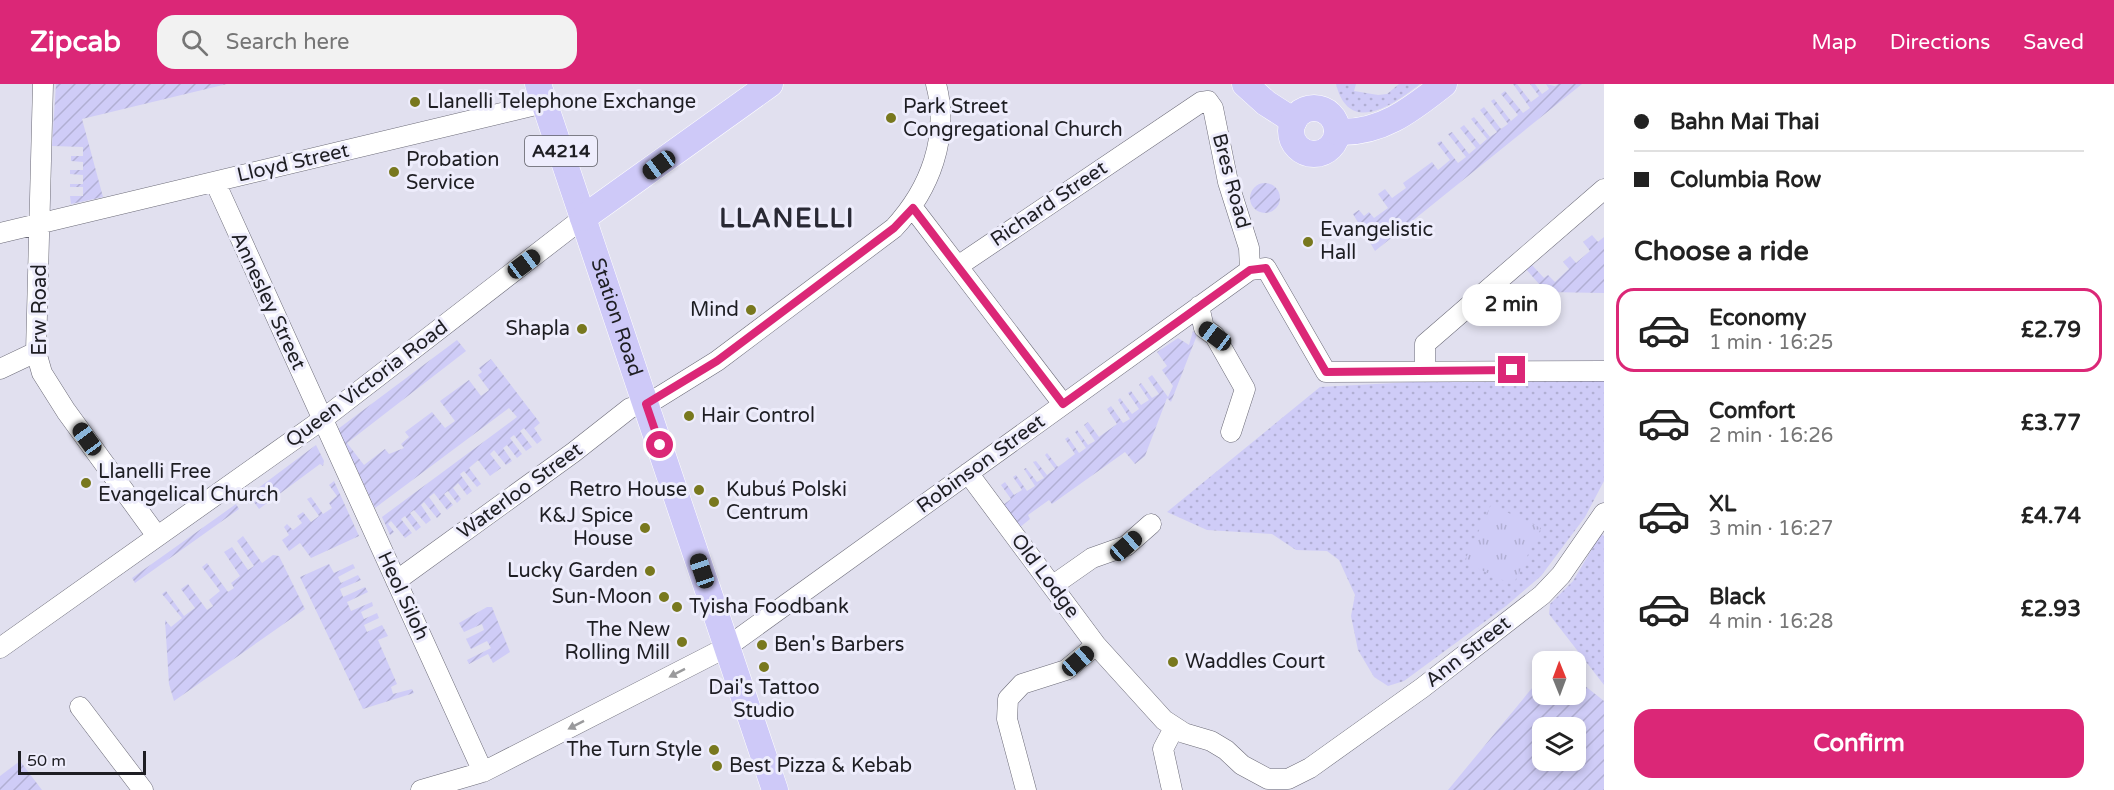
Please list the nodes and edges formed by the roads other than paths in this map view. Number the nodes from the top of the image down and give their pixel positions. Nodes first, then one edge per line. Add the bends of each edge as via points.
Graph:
1 (43, 84) edge
2 (770, 84) edge
3 (936, 84) edge
4 (1245, 84) edge
5 (1444, 84) edge
6 (541, 94) edge
7 (1201, 102) joint
8 (1294, 121) junction
9 (1337, 132) junction
10 (215, 182) junction
11 (1604, 189) edge
12 (913, 208) junction
13 (583, 218) junction
14 (41, 223) junction
15 (0, 233) edge
16 (958, 266) junction
17 (1258, 269) junction
18 (1199, 306) junction
19 (36, 352) junction
20 (1, 368) edge
21 (1425, 370) junction
22 (1604, 371) edge
23 (646, 404) junction
24 (1063, 404) junction
25 (323, 419) junction
26 (1231, 432) dead end
27 (968, 473) junction
28 (1604, 513) edge
29 (1151, 524) dead end
30 (157, 536) junction
31 (396, 581) junction
32 (1052, 586) junction
33 (1096, 645) junction
34 (727, 647) junction
35 (0, 648) edge
36 (80, 707) dead end
37 (1174, 728) junction
38 (1310, 768) joint
39 (483, 772) junction
40 (1257, 783) edge
41 (1024, 789) edge
42 (143, 790) edge
43 (421, 790) edge
44 (775, 790) edge
45 (1173, 790) edge

1 - 14 street, Erw Road
2 - 13 main road
3 - 12 street, Waterloo Street via 940,141
4 - 8 main road
5 - 9 main road via 1382,126 1354,133
6 - 10 street, Lloyd Street
6 - 13 main road, Station Road / A4214
7 - 16 street, Richard Street
7 - 17 street, Bres Road via 1208,101 1213,108 1228,182
8 - 9 main road via 1306,110 1322,110 1332,117
8 - 9 main road via 1293,142 1305,153 1327,150
10 - 14 street, Lloyd Street
10 - 25 street, Annesley Street
11 - 21 street via 1425,344
12 - 16 street
12 - 23 street, Waterloo Street via 894,228 717,361
13 - 23 main road, Station Road
13 - 25 street, Queen Victoria Road
14 - 15 street, Lloyd Street
14 - 19 street, Erw Road
16 - 24 street
17 - 18 street, Robinson Street
17 - 21 street via 1326,372
18 - 24 street, Robinson Street
18 - 26 street via 1204,328 1215,336 1245,389
19 - 20 street
19 - 30 street, Erw Road via 42,373 66,411
21 - 22 street
23 - 31 street, Waterloo Street via 630,408
23 - 34 main road, Station Road
24 - 27 street, Robinson Street
25 - 30 street, Queen Victoria Road
25 - 31 street, Heol Siloh
27 - 32 street, Old Lodge
27 - 34 street, Robinson Street
28 - 38 street, Ann Street via 1561,575 1542,595
29 - 32 street via 1126,546 1092,558
30 - 35 street, Queen Victoria Road
31 - 39 street, Heol Siloh
32 - 33 street, Old Lodge
33 - 37 street, Old Lodge
33 - 41 street via 1066,670 1016,688 1008,699 1007,719
34 -> 39 street, Robinson Street
34 - 44 main road, Station Road
36 - 42 street
37 - 40 street, Old Lodge via 1211,741
37 - 45 street via 1162,748
38 - 40 street, Old Lodge via 1288,779
39 - 43 street, Robinson Street

